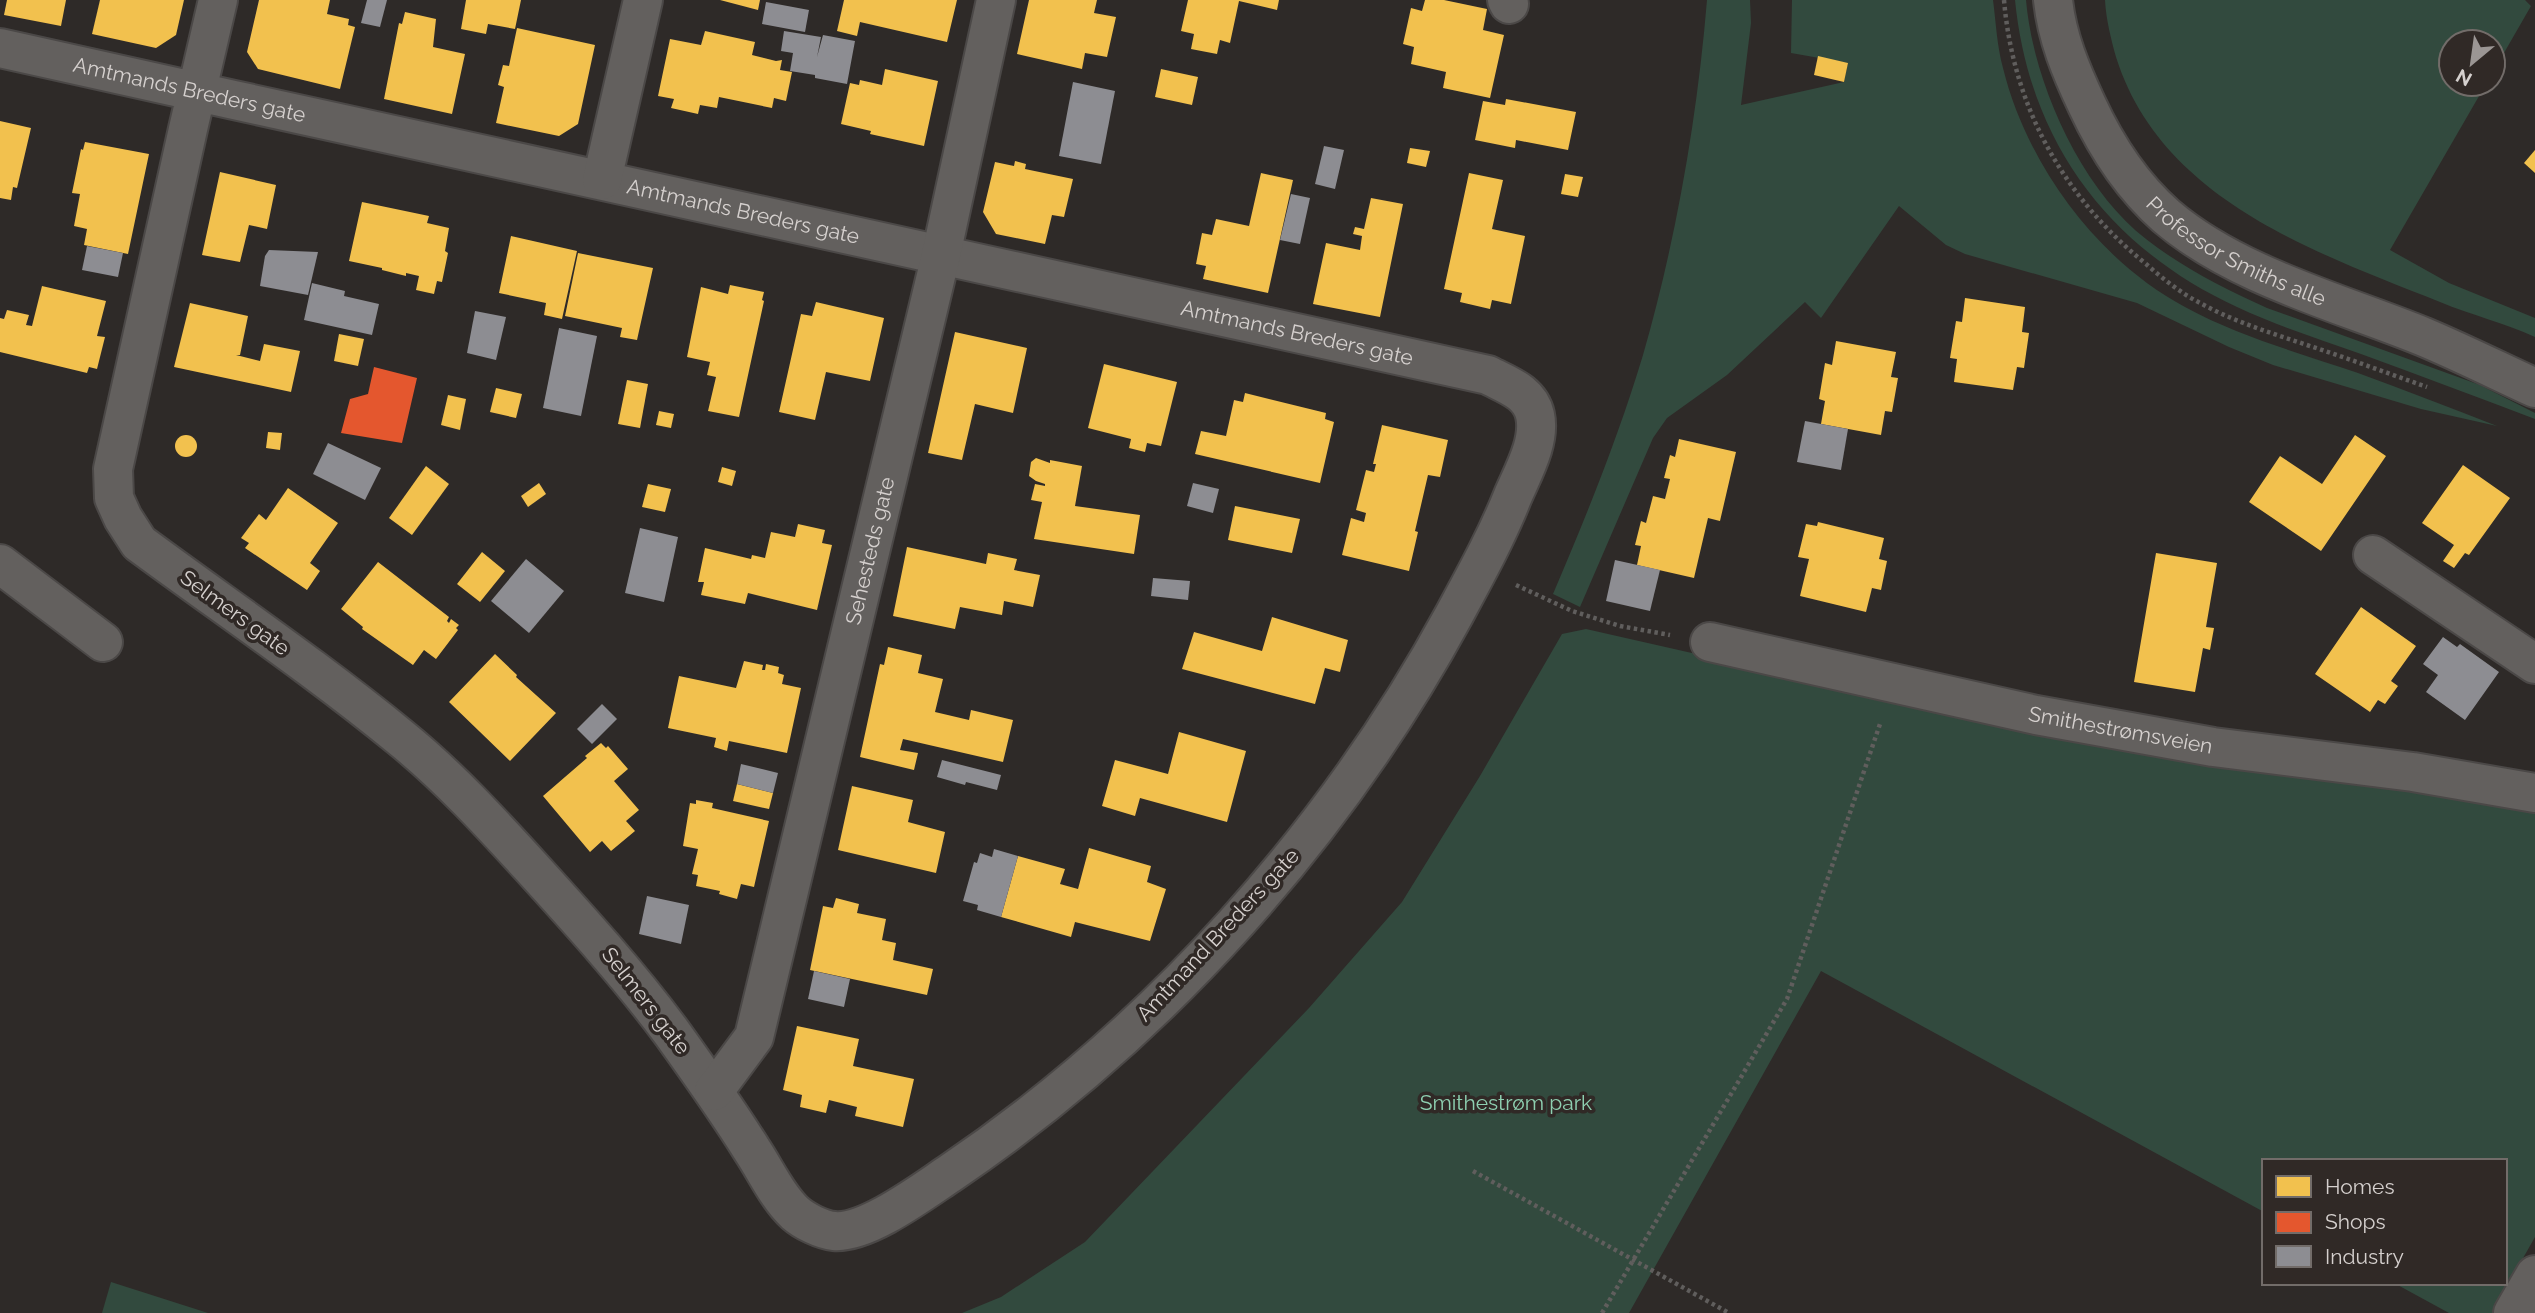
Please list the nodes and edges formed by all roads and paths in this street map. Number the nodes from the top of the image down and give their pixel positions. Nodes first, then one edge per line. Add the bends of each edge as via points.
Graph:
1 (218, 0) edge
2 (643, 0) edge
3 (996, 0) edge
4 (2004, 0) edge
5 (2053, 0) edge
6 (0, 48) edge
7 (197, 91) junction
8 (2049, 154) dead end
9 (602, 180) junction
10 (941, 255) junction
11 (1488, 375) joint
12 (2535, 388) edge
13 (2373, 555) dead end
14 (0, 564) edge
15 (1525, 589) dead end
16 (103, 642) dead end
17 (1710, 642) joint
18 (2535, 664) edge
19 (1894, 683) junction
20 (2535, 793) edge
21 (714, 1091) junction
22 (1473, 1171) dead end
23 (1633, 1260) junction
24 (2535, 1275) edge
25 (1602, 1313) edge
26 (1729, 1313) edge
27 (2513, 1313) edge

1 - 7 street, Selmers gate
2 - 9 street
3 - 10 street, Sehesteds gate
4 - 8 path via 2020,85
5 - 12 street, Professor Smiths alle via 2068,65 2098,131 2131,180 2165,215 2257,271 2425,337
6 - 7 street, Amtmands Breders gate
7 - 9 street, Amtmands Breders gate
7 - 21 street, Selmers gate via 113,469 114,498 123,518 139,543 406,741 490,822 598,940
9 - 10 street, Amtmands Breders gate
10 - 11 street, Amtmands Breders gate
10 - 21 street, Sehesteds gate via 754,1037
11 - 21 street, Amtmand Breders gate via 1527,397 1537,424 1533,445 1503,521 1420,678 1353,776 1264,891 1129,1031 986,1149 903,1205 855,1229 831,1232 796,1214
13 - 18 street
14 - 16 street
15 - 17 path via 1620,626
17 - 19 street, Smithestrømsveien
19 - 20 street, Smithestrømsveien via 2213,747 2413,772
19 - 23 path via 1787,999
22 - 23 path
23 - 25 path
23 - 26 path
24 - 27 street

